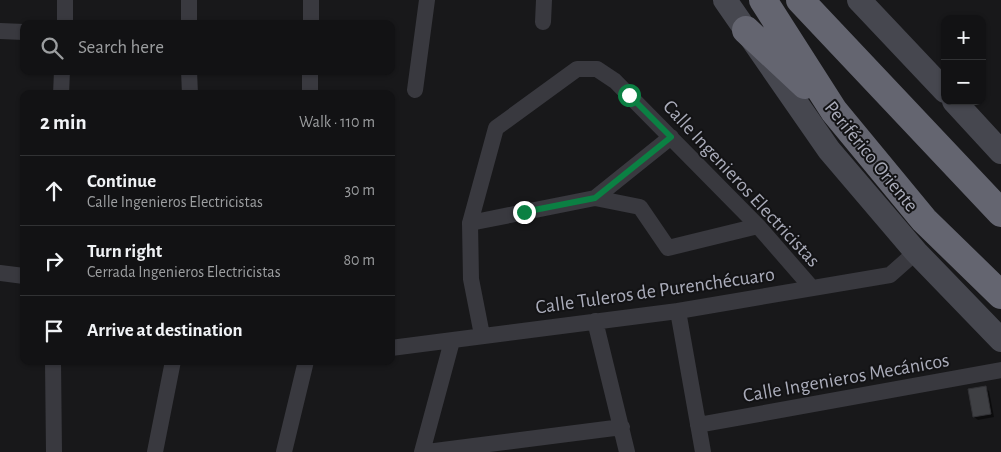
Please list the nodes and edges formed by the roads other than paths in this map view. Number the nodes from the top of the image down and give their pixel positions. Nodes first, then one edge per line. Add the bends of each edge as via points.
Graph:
1 (65, 0) edge
2 (189, 0) edge
3 (311, 0) edge
4 (427, 0) edge
5 (544, 0) edge
6 (725, 0) edge
7 (763, 0) edge
8 (800, 0) edge
9 (826, 0) edge
10 (859, 0) edge
11 (64, 20) edge
12 (189, 20) edge
13 (311, 20) edge
14 (543, 22) dead end
15 (746, 30) junction
16 (0, 31) edge
17 (20, 32) edge
18 (870, 71) junction
19 (62, 75) edge
20 (190, 75) edge
21 (310, 75) edge
22 (941, 88) edge
23 (61, 90) edge
24 (190, 90) edge
25 (310, 90) edge
26 (415, 90) dead end
27 (958, 105) edge
28 (834, 111) junction
29 (671, 137) junction
30 (1001, 152) edge
31 (595, 198) junction
32 (1001, 213) edge
33 (470, 223) junction
34 (758, 226) junction
35 (916, 252) junction
36 (0, 273) edge
37 (20, 276) edge
38 (812, 288) junction
39 (1001, 295) edge
40 (678, 311) junction
41 (595, 320) junction
42 (482, 335) junction
43 (1001, 340) edge
44 (452, 341) junction
45 (395, 348) edge
46 (53, 365) edge
47 (172, 365) edge
48 (305, 365) edge
49 (1001, 370) edge
50 (698, 425) junction
51 (622, 427) junction
52 (54, 452) edge
53 (155, 452) edge
54 (284, 452) edge
55 (422, 452) edge
56 (427, 452) edge
57 (627, 452) edge
58 (704, 452) edge

1 - 11 street
2 - 12 street
3 - 13 street
4 - 26 street
5 - 14 street
6 - 15 street
7 - 28 highway, Periférico Oriente
8 - 18 highway
9 - 18 highway
10 - 22 street
15 - 28 highway
15 - 35 street via 829,150
16 - 17 street
18 - 32 highway
19 - 23 street
20 - 24 street
21 - 25 street
27 - 30 street
28 - 39 highway, Periférico Oriente via 924,220
29 - 31 street
29 - 33 street, Calle Ingenieros Electricistas via 615,81 596,69 577,69 496,128
29 - 34 street, Calle Ingenieros Electricistas
31 - 33 street
31 - 34 street via 640,207 668,248
33 - 42 street, Calle Ingenieros Electricistas via 471,279
34 - 38 street, Calle Ingenieros Electricistas
35 - 38 street, Calle Tuleros de Purenchécuaro via 890,275
35 - 43 street
36 - 37 street
38 - 40 street, Calle Tuleros de Purenchécuaro
40 - 41 street, Calle Tuleros de Purenchécuaro
40 - 50 street
41 - 42 street, Calle Tuleros de Purenchécuaro
41 - 51 street
42 - 44 street, Calle Tuleros de Purenchécuaro
44 - 45 street, Calle Tuleros de Purenchécuaro
44 - 55 street
46 - 52 street
47 - 53 street
48 - 54 street
49 - 50 street, Calle Ingenieros Mecánicos
50 - 58 street
51 - 56 street
51 - 57 street

